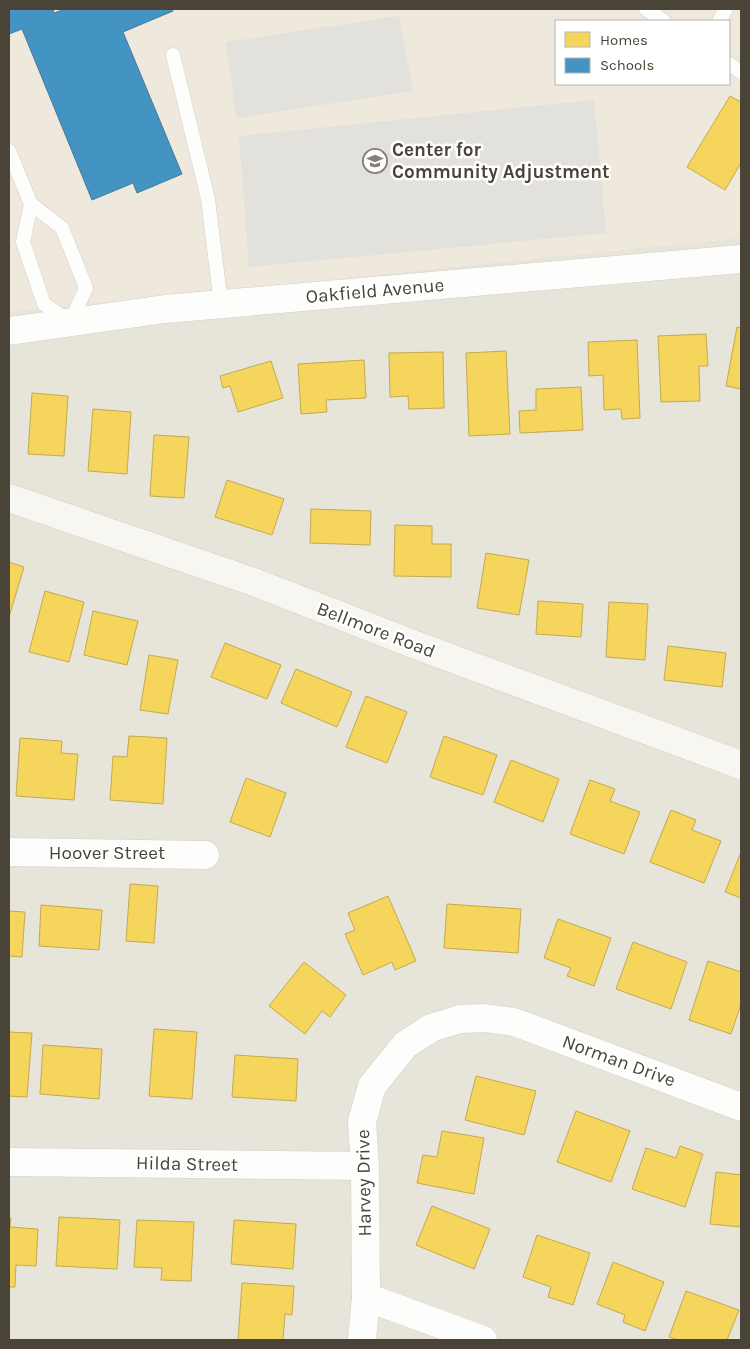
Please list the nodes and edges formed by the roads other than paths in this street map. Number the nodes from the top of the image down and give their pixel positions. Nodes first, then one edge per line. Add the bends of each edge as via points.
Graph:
1 (646, 9) edge
2 (726, 9) edge
3 (662, 20) edge
4 (720, 20) edge
5 (173, 55) dead end
6 (730, 65) edge
7 (741, 72) edge
8 (9, 152) edge
9 (31, 204) junction
10 (741, 259) edge
11 (221, 304) junction
12 (70, 322) junction
13 (9, 331) edge
14 (9, 498) edge
15 (741, 765) edge
16 (9, 852) edge
17 (205, 855) dead end
18 (495, 1020) joint
19 (741, 1107) edge
20 (9, 1162) edge
21 (365, 1166) junction
22 (366, 1297) junction
23 (362, 1340) edge
24 (483, 1340) edge

1 - 3 lane
2 - 4 lane
5 - 11 lane via 208,199
6 - 7 lane
8 - 9 lane
9 - 12 lane via 23,242 44,304
9 - 12 lane via 62,228 86,288
10 - 11 street, Oakfield Avenue
11 - 12 street, Oakfield Avenue
12 - 13 street, Oakfield Avenue
14 - 15 main road, Bellmore Road via 254,582
16 - 17 street, Hoover Street
18 - 19 street, Norman Drive via 514,1022
18 - 21 street, Harvey Drive via 460,1020 431,1028 405,1045 372,1086 362,1122
20 - 21 street, Hilda Street
21 - 22 street, Harvey Drive
22 - 23 street, Harvey Drive
22 - 24 street

